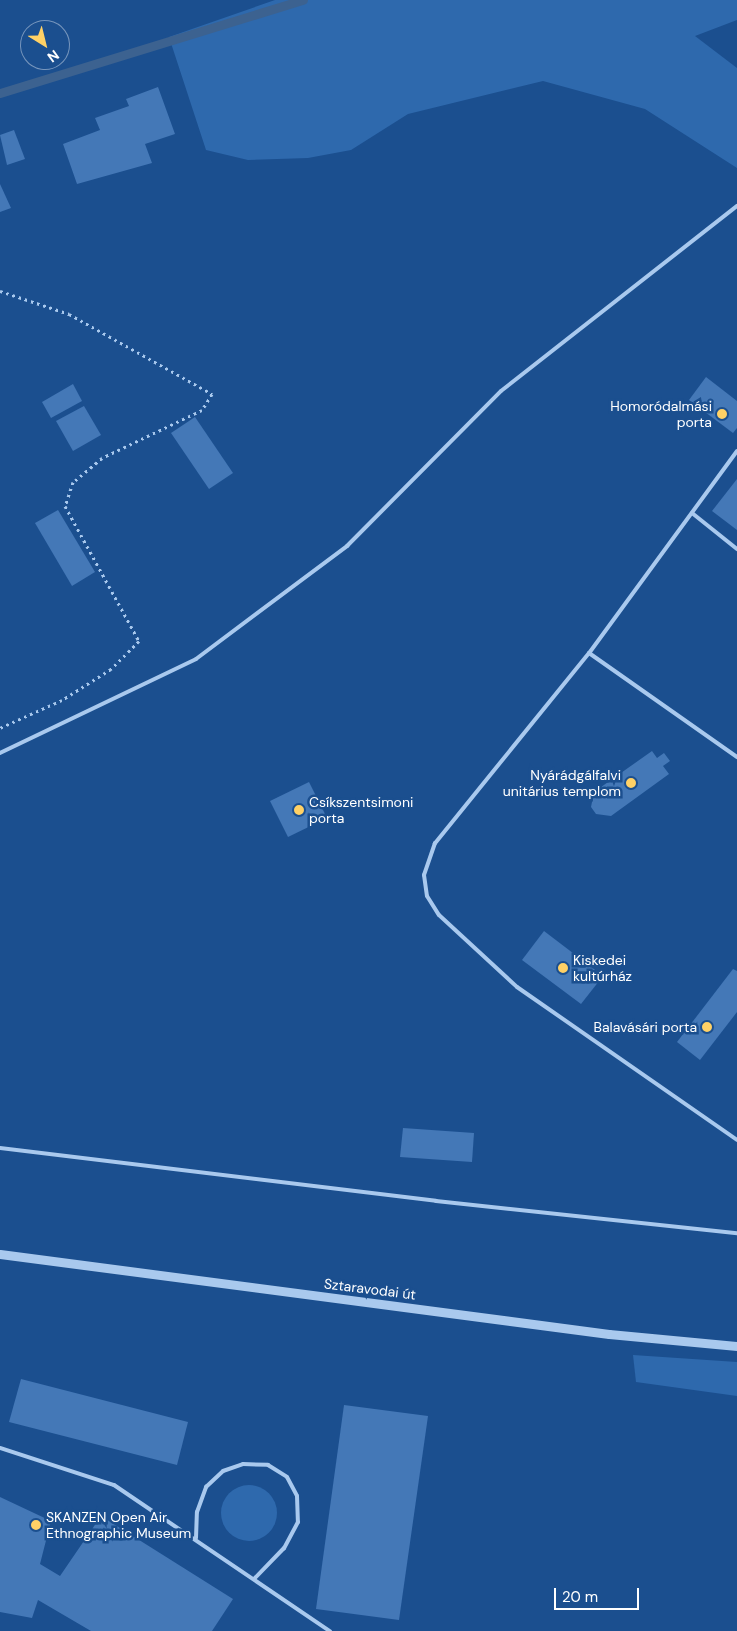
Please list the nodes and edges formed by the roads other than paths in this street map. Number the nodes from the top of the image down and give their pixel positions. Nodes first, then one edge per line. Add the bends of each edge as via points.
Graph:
1 (737, 206) edge
2 (737, 451) edge
3 (692, 513) junction
4 (737, 549) edge
5 (589, 653) junction
6 (0, 753) edge
7 (737, 756) edge
8 (737, 1140) edge
9 (0, 1148) edge
10 (737, 1232) edge
11 (0, 1254) edge
12 (737, 1346) edge
13 (0, 1448) edge
14 (196, 1538) junction
15 (256, 1578) junction
16 (330, 1631) edge

1 - 6 lane via 501,391 347,546 196,658
2 - 3 lane
3 - 4 lane
3 - 5 lane
5 - 7 lane
5 - 8 lane via 435,843 424,875 427,896 439,915 517,987
9 - 10 lane via 436,1202
11 - 12 street, Sztaravodai út via 610,1334
13 - 14 lane via 114,1485
14 - 15 lane
14 - 15 lane via 197,1512 206,1488 223,1471 243,1464 268,1465 287,1477 297,1496 298,1522 284,1548
15 - 16 lane

